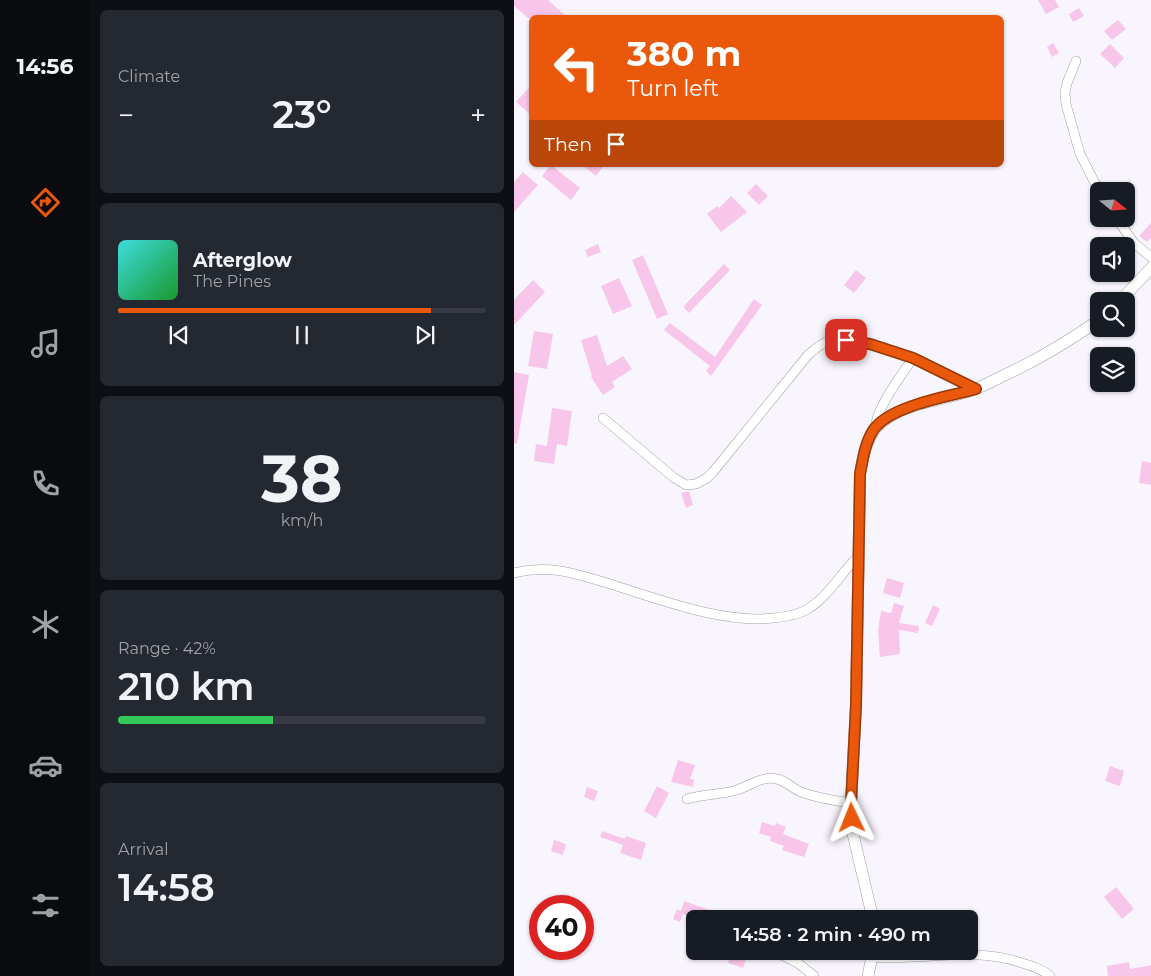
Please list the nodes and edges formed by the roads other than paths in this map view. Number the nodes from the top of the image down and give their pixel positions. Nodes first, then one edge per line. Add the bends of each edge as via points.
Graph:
1 (1076, 61) dead end
2 (1094, 182) edge
3 (1123, 228) edge
4 (1151, 258) edge
5 (1151, 267) edge
6 (1128, 292) edge
7 (1090, 326) edge
8 (913, 358) junction
9 (976, 389) junction
10 (603, 418) dead end
11 (874, 429) junction
12 (859, 556) junction
13 (514, 573) edge
14 (687, 798) dead end
15 (851, 803) junction
16 (871, 910) edge
17 (978, 954) edge
18 (792, 960) edge
19 (872, 960) edge
20 (814, 976) edge
21 (868, 976) edge
22 (1050, 976) edge

1 - 2 street via 1067,83 1066,104 1080,154
3 - 4 street
5 - 6 street
7 - 9 street via 1036,360
8 - 9 street
8 - 10 street via 846,340 818,346 713,472 696,484 686,484 673,477
8 - 11 street via 879,411
9 - 11 street via 904,410
11 - 12 street via 860,474
12 - 13 street via 820,601 805,611 762,619 734,618 707,612 554,569
12 - 15 street
14 - 15 street via 725,793 766,778 776,778 802,792
15 - 16 street via 853,834
17 - 22 street via 1012,960 1040,969
18 - 20 street
19 - 21 street

